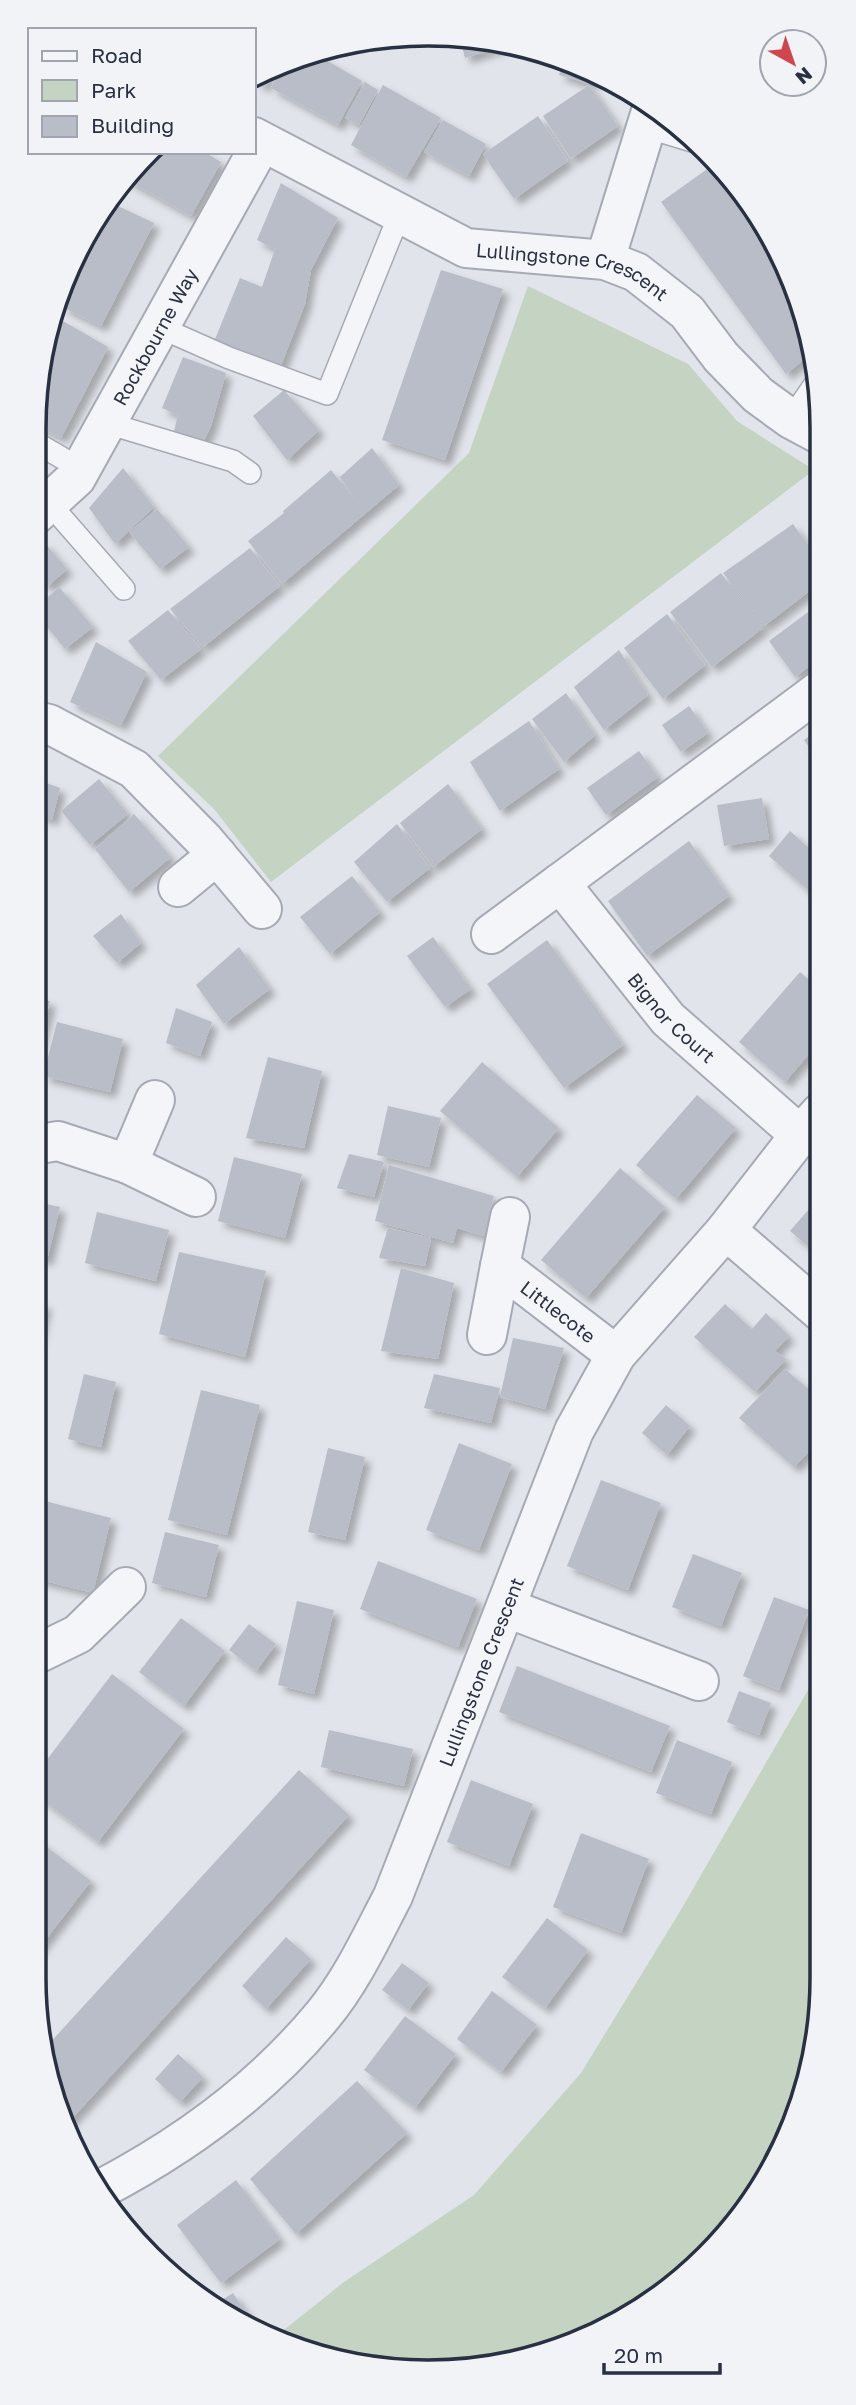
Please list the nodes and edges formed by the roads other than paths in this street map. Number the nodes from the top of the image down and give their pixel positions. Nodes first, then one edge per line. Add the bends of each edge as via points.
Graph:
1 (649, 118) edge
2 (258, 140) edge
3 (251, 154) edge
4 (400, 214) junction
5 (605, 260) junction
6 (159, 327) junction
7 (810, 409) edge
8 (107, 422) junction
9 (805, 426) edge
10 (46, 449) edge
11 (81, 469) junction
12 (250, 473) dead end
13 (46, 505) edge
14 (46, 515) edge
15 (124, 589) dead end
16 (810, 697) edge
17 (46, 723) edge
18 (217, 855) junction
19 (560, 883) junction
20 (178, 887) dead end
21 (262, 909) dead end
22 (491, 934) dead end
23 (155, 1100) dead end
24 (810, 1124) edge
25 (46, 1143) edge
26 (128, 1164) junction
27 (197, 1197) dead end
28 (510, 1217) dead end
29 (726, 1230) junction
30 (500, 1266) junction
31 (810, 1303) edge
32 (487, 1335) dead end
33 (616, 1355) junction
34 (126, 1587) dead end
35 (507, 1608) junction
36 (46, 1650) edge
37 (699, 1681) dead end
38 (107, 2186) edge

1 - 5 street
2 - 4 street, Lullingstone Crescent
3 - 6 street, Rockbourne Way
4 - 5 street, Lullingstone Crescent via 466,248
4 - 6 lane via 327,394 229,359
5 - 9 street, Lullingstone Crescent via 636,272 687,312 758,395
6 - 8 street, Rockbourne Way
7 - 9 lane
8 - 11 street, Rockbourne Way
8 - 12 lane via 233,461
10 - 11 lane
11 - 13 street, Rockbourne Way
14 - 15 lane
16 - 19 street
17 - 18 street via 134,769
18 - 20 street
18 - 21 street
19 - 22 street
19 - 24 street, Bignor Court via 668,1019
23 - 26 street
24 - 29 street, Lullingstone Crescent
25 - 26 street via 58,1141
26 - 27 street
28 - 30 street, Littlecote
29 - 31 street
29 - 33 street, Lullingstone Crescent
30 - 32 street, Littlecote
30 - 33 street, Littlecote
33 - 35 street, Lullingstone Crescent via 574,1432
34 - 36 street via 78,1634
35 - 37 street
35 - 38 street, Lullingstone Crescent via 393,1896 355,1968 323,2015 255,2087 187,2139

